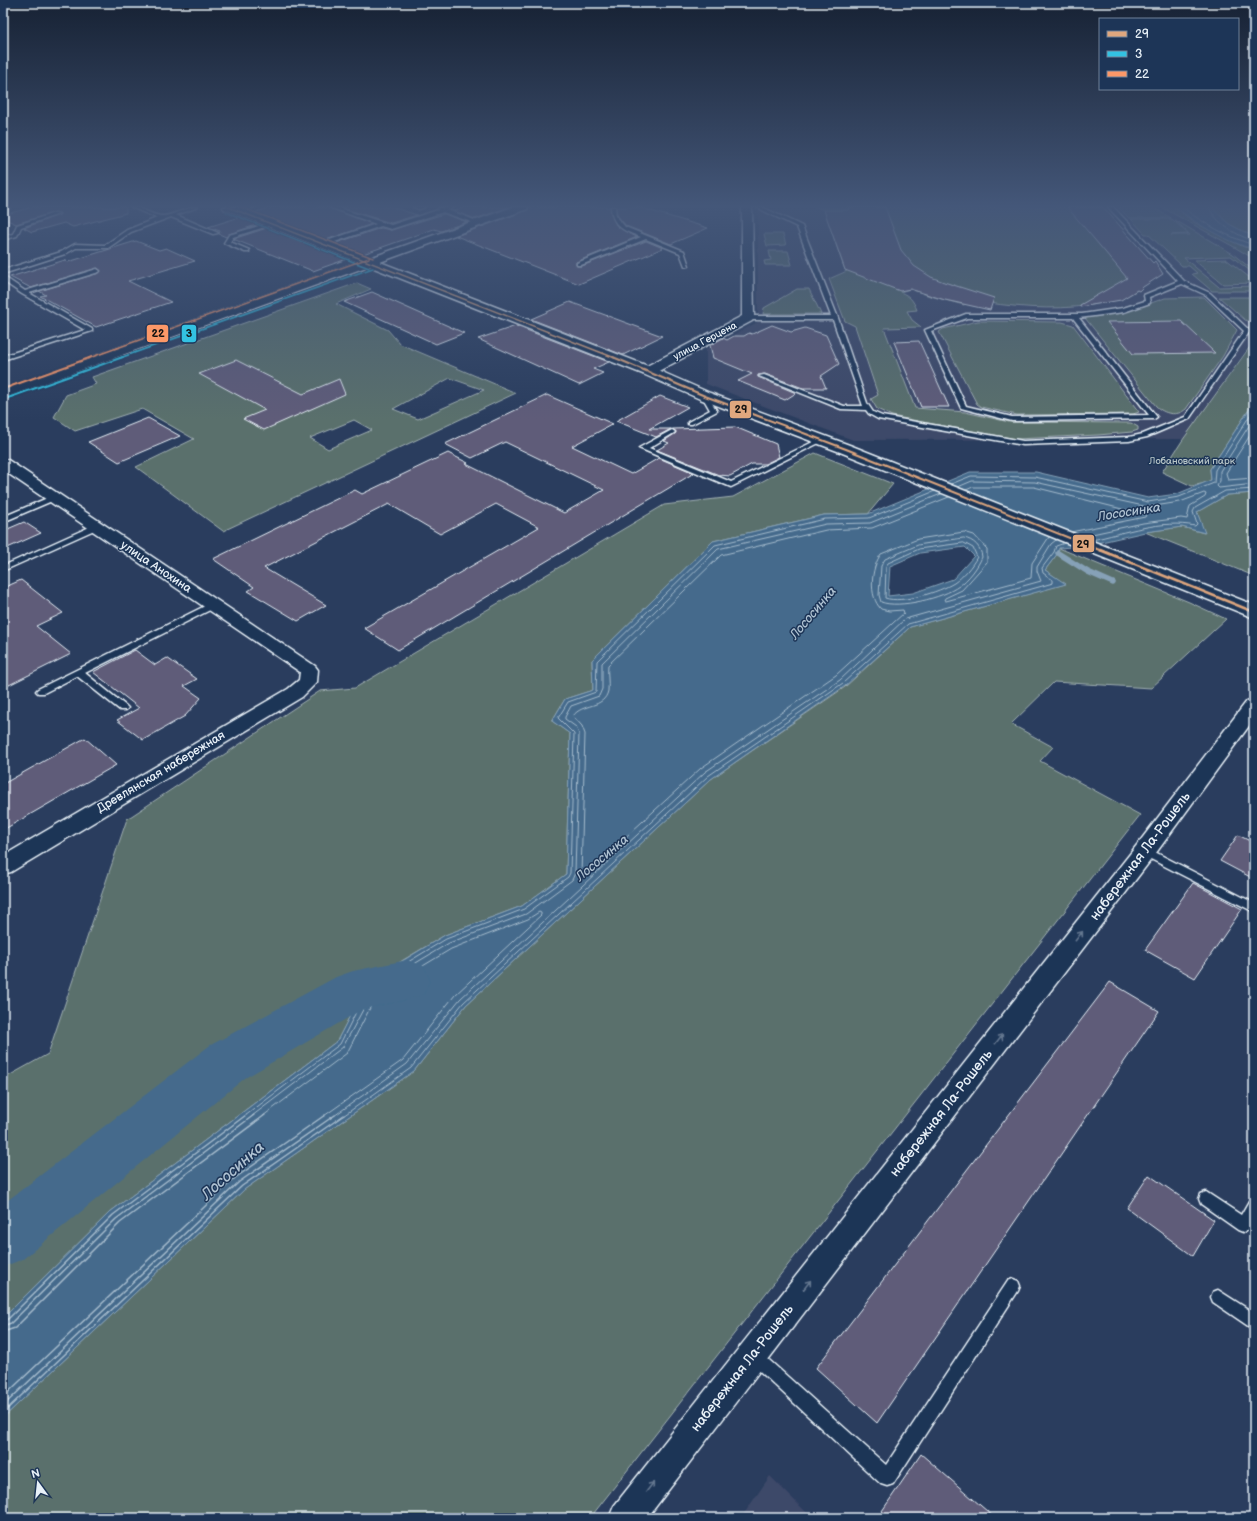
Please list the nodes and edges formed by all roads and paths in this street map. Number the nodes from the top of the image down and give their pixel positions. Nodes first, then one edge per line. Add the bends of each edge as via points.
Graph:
1 (3, 278) edge
2 (74, 278) edge
3 (329, 278) edge
4 (409, 278) edge
5 (745, 278) edge
6 (819, 278) edge
7 (1178, 278) edge
8 (1182, 282) junction
9 (24, 293) junction
10 (1075, 317) junction
11 (835, 318) junction
12 (743, 321) junction
13 (5, 356) edge
14 (648, 371) junction
15 (762, 376) dead end
16 (3, 394) edge
17 (705, 396) junction
18 (866, 408) junction
19 (1154, 417) junction
20 (690, 423) dead end
21 (672, 432) dead end
22 (1145, 436) junction
23 (821, 440) junction
24 (3, 463) edge
25 (55, 498) junction
26 (3, 520) edge
27 (97, 527) junction
28 (3, 569) edge
29 (213, 605) junction
30 (1254, 612) edge
31 (309, 670) joint
32 (79, 672) junction
33 (41, 691) dead end
34 (1254, 705) edge
35 (123, 708) dead end
36 (1145, 851) junction
37 (3, 866) edge
38 (1254, 908) edge
39 (1206, 1199) dead end
40 (1254, 1206) edge
41 (1013, 1286) dead end
42 (1218, 1297) dead end
43 (1254, 1322) edge
44 (753, 1355) junction
45 (626, 1518) edge

1 - 9 lane
2 - 9 lane
3 - 16 main road
4 - 14 main road
5 - 12 street, улица Герцена
6 - 11 lane
7 - 8 lane
8 - 10 lane via 1146,296 1148,302 1124,310
8 - 22 lane via 1208,294 1247,331 1188,418
9 - 13 lane via 90,330
10 - 19 lane
10 - 19 lane via 966,316 928,330 963,407 1012,419
11 - 12 lane
11 - 18 lane
12 - 14 street, улица Герцена
14 - 17 main road
15 - 18 lane via 843,408
17 - 20 lane via 714,411
17 - 23 main road
18 - 22 lane via 880,418 1023,443 1129,439
19 - 22 lane
21 - 23 lane via 643,448 731,485
23 - 30 main road
24 - 25 street, улица Анохина
25 - 26 lane
25 - 27 street, улица Анохина
27 - 28 lane
27 - 29 street, улица Анохина
29 - 31 street, улица Анохина
29 - 32 lane
31 - 37 street, Древлянская набережная via 308,682 295,693
32 - 33 lane
32 - 35 lane
34 - 36 street, набережная Ла-Рошель
36 - 38 lane
44 -> 36 street, набережная Ла-Рошель
39 - 40 lane via 1243,1225
41 - 44 lane via 887,1478
42 - 43 lane
45 -> 44 street, набережная Ла-Рошель

